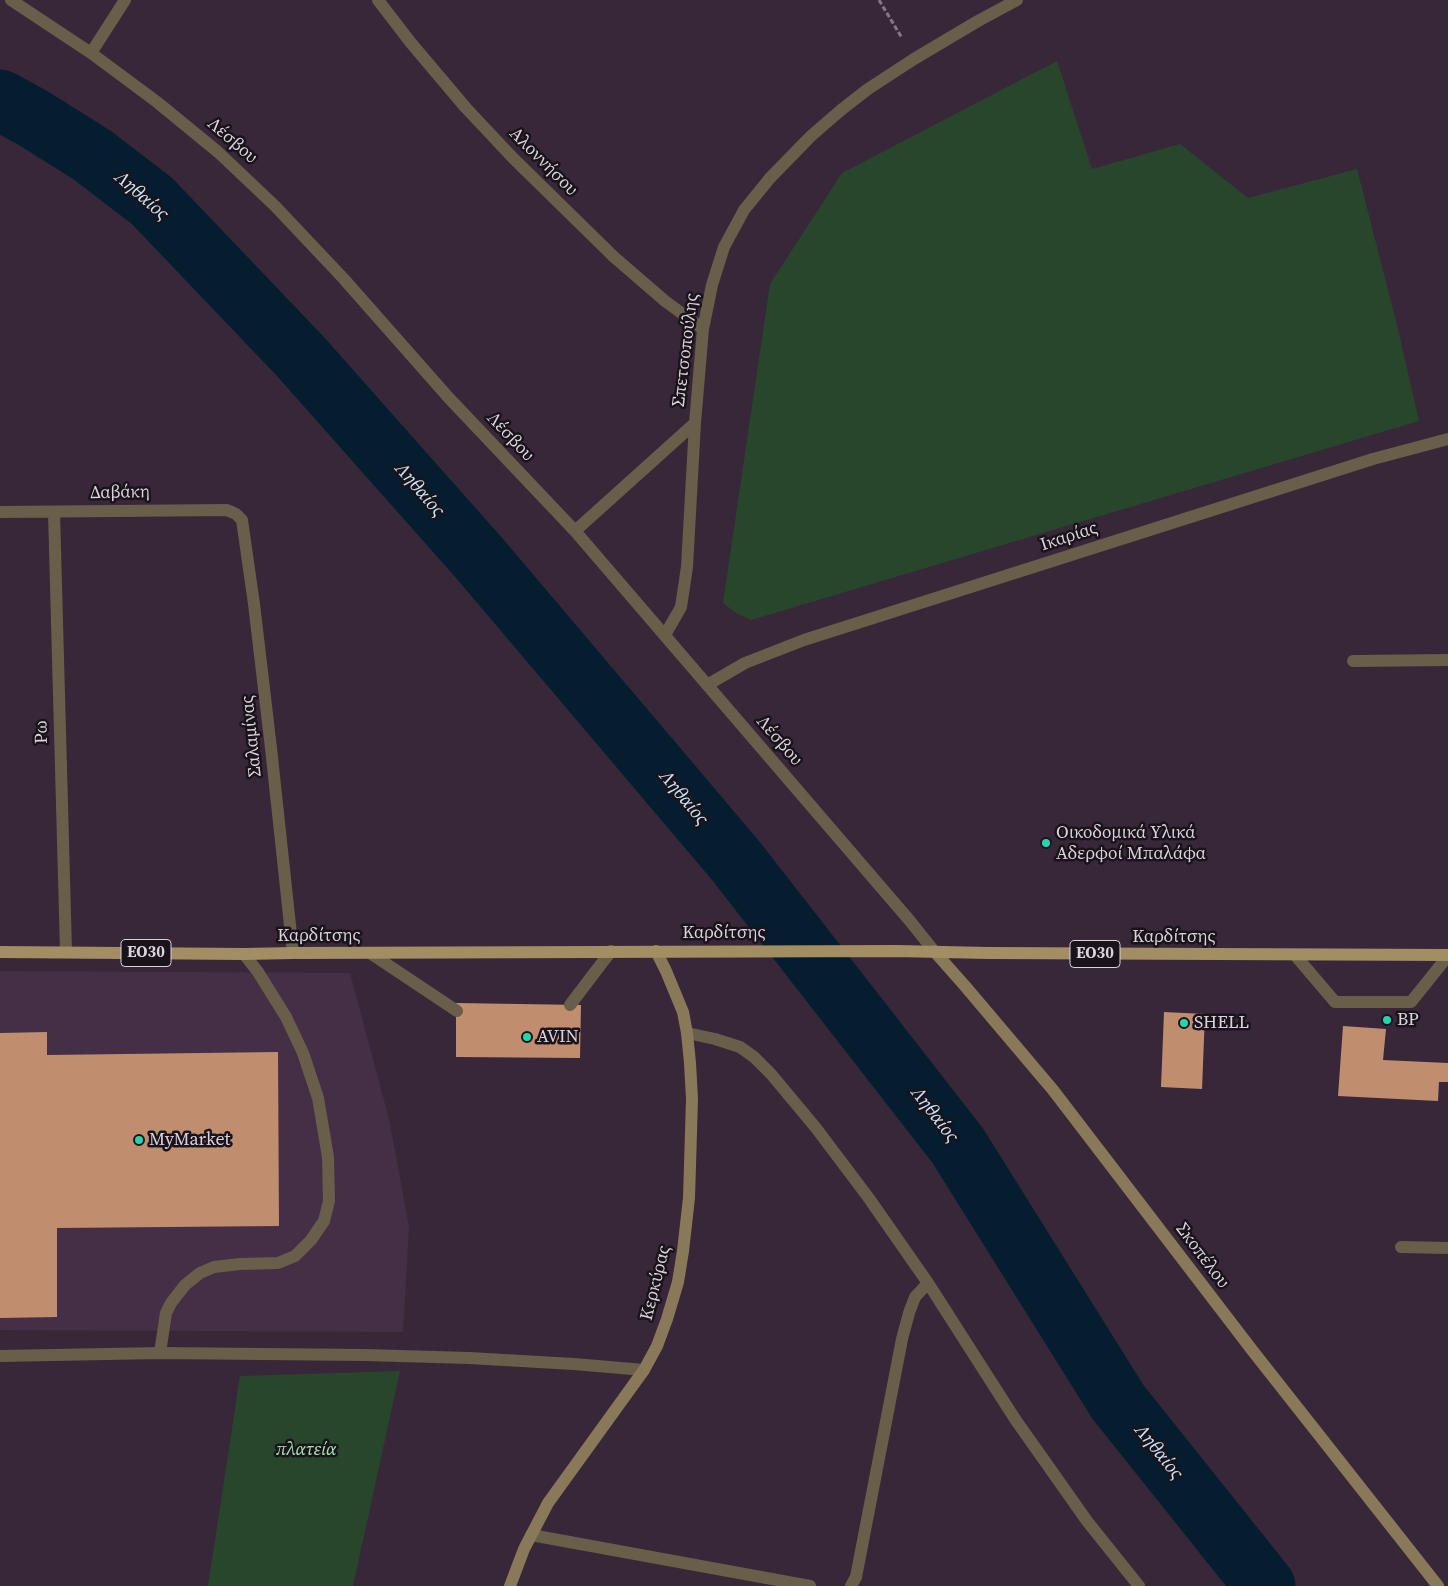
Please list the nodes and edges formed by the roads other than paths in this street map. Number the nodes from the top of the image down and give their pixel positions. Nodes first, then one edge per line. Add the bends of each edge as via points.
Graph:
1 (11, 0) edge
2 (125, 0) edge
3 (378, 0) edge
4 (1018, 0) edge
5 (91, 53) junction
6 (702, 329) junction
7 (695, 423) junction
8 (1448, 439) edge
9 (0, 512) edge
10 (54, 512) junction
11 (239, 516) joint
12 (575, 531) junction
13 (665, 636) junction
14 (1448, 660) edge
15 (1353, 662) dead end
16 (707, 685) junction
17 (66, 951) junction
18 (656, 951) junction
19 (934, 951) junction
20 (0, 952) edge
21 (611, 952) junction
22 (293, 953) junction
23 (370, 953) junction
24 (244, 954) junction
25 (1295, 955) junction
26 (1448, 956) edge
27 (570, 1005) dead end
28 (457, 1011) dead end
29 (687, 1033) junction
30 (1401, 1247) dead end
31 (1448, 1248) edge
32 (928, 1283) junction
33 (160, 1353) junction
34 (0, 1356) edge
35 (644, 1370) junction
36 (531, 1535) junction
37 (1448, 1584) edge
38 (510, 1586) edge
39 (810, 1586) edge
40 (851, 1586) edge
41 (1139, 1586) edge
42 (1438, 1586) edge
43 (1444, 1586) edge

1 - 5 street, Λέσβου
2 - 5 street
3 - 6 street, Αλοννήσου via 460,100 513,158 614,258
4 - 6 street, Σπετσοπούλης via 868,89 811,136 770,178 744,210 724,247
5 - 12 street, Λέσβου via 190,128 246,177
6 - 7 street, Σπετσοπούλης
7 - 12 street
7 - 13 street, Σπετσοπούλης via 687,568 681,607
8 - 16 street, Ικαρίας via 1354,465 804,640 745,663
9 - 10 street, Δαβάκη
10 - 11 street, Δαβάκη via 227,510
10 - 17 street, Ρω
11 - 22 street, Σαλαμίνας via 246,538 272,748
12 - 13 street, Λέσβου
13 - 16 street, Λέσβου
14 - 15 street
16 - 19 street, Λέσβου
17 - 20 main road, Καρδίτσης / ΕΟ30
17 - 24 main road, Καρδίτσης / ΕΟ30
18 - 19 main road, Καρδίτσης / ΕΟ30
18 - 21 main road, Καρδίτσης / ΕΟ30
18 - 29 main road, Κερκύρας via 678,999
19 - 25 main road, Καρδίτσης / ΕΟ30
19 - 42 main road, Σκοπέλου via 1053,1090
21 - 23 main road, Καρδίτσης / ΕΟ30
21 - 27 street
22 - 23 main road, Καρδίτσης / ΕΟ30
22 - 24 main road, Καρδίτσης / ΕΟ30
23 - 28 street
24 - 33 street via 286,1017 303,1053 318,1098 328,1157 329,1201 324,1221 295,1256 278,1263 214,1267 185,1285 166,1313
25 - 26 main road, Καρδίτσης / ΕΟ30
25 - 26 street via 1335,1002 1411,1002
29 - 32 street via 740,1047 771,1074 868,1197
29 - 35 main road, Κερκύρας via 692,1098 689,1198 683,1251 667,1319
30 - 31 street
32 - 40 street via 915,1297 902,1339 856,1577
32 - 41 street via 1016,1420 1087,1521
33 - 34 street
33 - 35 street via 469,1358
35 - 36 main road, Κερκύρας via 548,1503
36 - 38 main road, Κερκύρας
36 - 39 street
37 - 43 street

